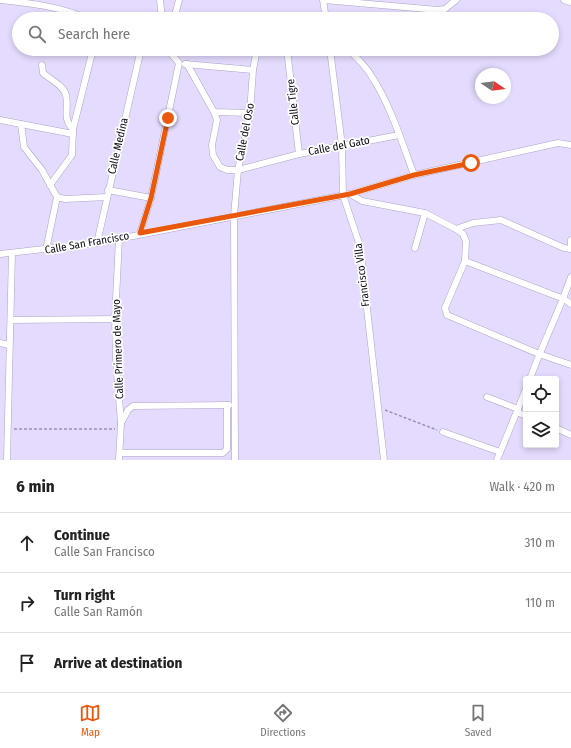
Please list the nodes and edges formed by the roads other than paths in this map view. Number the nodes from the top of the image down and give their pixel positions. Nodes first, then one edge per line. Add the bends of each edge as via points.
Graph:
1 (1, 0) edge
2 (160, 0) edge
3 (179, 0) edge
4 (323, 0) edge
5 (455, 0) edge
6 (564, 0) edge
7 (571, 2) edge
8 (68, 12) edge
9 (161, 12) edge
10 (176, 12) edge
11 (325, 12) edge
12 (91, 56) edge
13 (139, 56) edge
14 (173, 56) edge
15 (256, 56) edge
16 (288, 56) edge
17 (331, 56) edge
18 (355, 56) edge
19 (179, 63) junction
20 (187, 64) junction
21 (42, 65) dead end
22 (254, 70) junction
23 (214, 112) junction
24 (250, 113) junction
25 (0, 120) edge
26 (21, 124) junction
27 (73, 132) junction
28 (399, 135) junction
29 (571, 145) edge
30 (342, 146) junction
31 (299, 154) junction
32 (238, 170) junction
33 (414, 175) junction
34 (50, 185) junction
35 (108, 190) junction
36 (346, 194) junction
37 (56, 197) junction
38 (107, 197) junction
39 (151, 198) junction
40 (426, 213) junction
41 (234, 216) junction
42 (456, 229) junction
43 (140, 233) junction
44 (119, 238) junction
45 (571, 240) edge
46 (97, 243) junction
47 (571, 246) edge
48 (415, 248) dead end
49 (571, 249) edge
50 (46, 250) junction
51 (12, 253) junction
52 (0, 254) edge
53 (465, 261) junction
54 (571, 278) edge
55 (564, 299) junction
56 (571, 304) edge
57 (115, 319) junction
58 (11, 320) junction
59 (0, 344) edge
60 (9, 345) junction
61 (539, 354) junction
62 (571, 365) edge
63 (531, 376) edge
64 (523, 396) edge
65 (487, 397) dead end
66 (227, 405) junction
67 (235, 405) junction
68 (517, 411) junction
69 (523, 414) edge
70 (121, 426) junction
71 (559, 429) edge
72 (443, 432) road end
73 (571, 435) edge
74 (3, 443) edge
75 (500, 452) junction
76 (120, 453) junction
77 (7, 460) edge
78 (120, 460) edge
79 (235, 460) edge
80 (384, 460) edge
81 (497, 460) edge

1 - 8 street
2 - 9 street
3 - 10 street
4 - 5 street via 438,10 445,9
4 - 11 street
6 - 7 street
12 - 27 street
13 - 35 street, Calle Medina
14 - 19 street
15 - 22 street, Calle del Oso
16 - 31 street, Calle Tigre
17 - 30 street, Francisco Villa
18 - 28 street via 373,78
19 - 20 street
19 - 39 street
20 - 22 street
20 - 23 street
21 - 27 street via 43,73 61,86 66,95 66,117
22 - 24 street, Calle del Oso
23 - 24 street
23 - 32 street via 217,120 212,145 216,162 227,170
24 - 32 street, Calle del Oso
25 - 26 street
26 - 27 street
26 - 34 street via 24,147
27 - 34 street via 72,155
28 - 30 street, Calle del Gato
28 - 33 street
29 - 33 street, Calle San Francisco via 558,143
30 - 31 street, Calle del Gato
30 - 36 street, Francisco Villa
31 - 32 street, Calle del Gato
32 - 41 street, Calle del Oso
33 - 36 street, Calle San Francisco
34 - 37 street
35 - 38 street, Calle Medina
35 - 39 street
36 - 40 street via 362,201
36 - 41 street, Calle San Francisco
36 - 80 street, Francisco Villa via 360,246
37 - 38 street
37 - 50 street
38 - 46 street, Calle Medina
39 - 43 street
40 - 42 street
40 - 48 street
41 - 43 street, Calle San Francisco
41 - 67 street, Calle del Oso
42 - 49 street via 473,223 501,220
42 - 53 street via 463,234 466,241
43 - 44 street, Calle San Francisco
44 - 46 street, Calle San Francisco
44 - 57 street, Calle Primero de Mayo
45 - 47 street
46 - 50 street, Calle San Francisco
50 - 51 street, Calle San Francisco
51 - 52 street, Calle San Francisco
51 - 58 street
53 - 55 street
53 - 61 street via 445,308 448,315
54 - 55 street
55 - 56 street
55 - 61 street
57 - 58 street
57 - 70 street, Calle Primero de Mayo
58 - 60 street
59 - 60 street
60 - 74 street via 6,430
61 - 62 street
61 - 63 street
64 - 68 street
65 - 68 street
66 - 67 street
66 - 70 street via 133,406 128,410
66 - 76 street via 227,449 223,453
67 - 79 street, Calle del Oso
68 - 69 street
68 - 75 street
70 - 76 street, Calle Primero de Mayo
71 - 73 street
72 - 75 street
74 - 77 street
75 - 81 street
76 - 78 street, Calle Primero de Mayo

